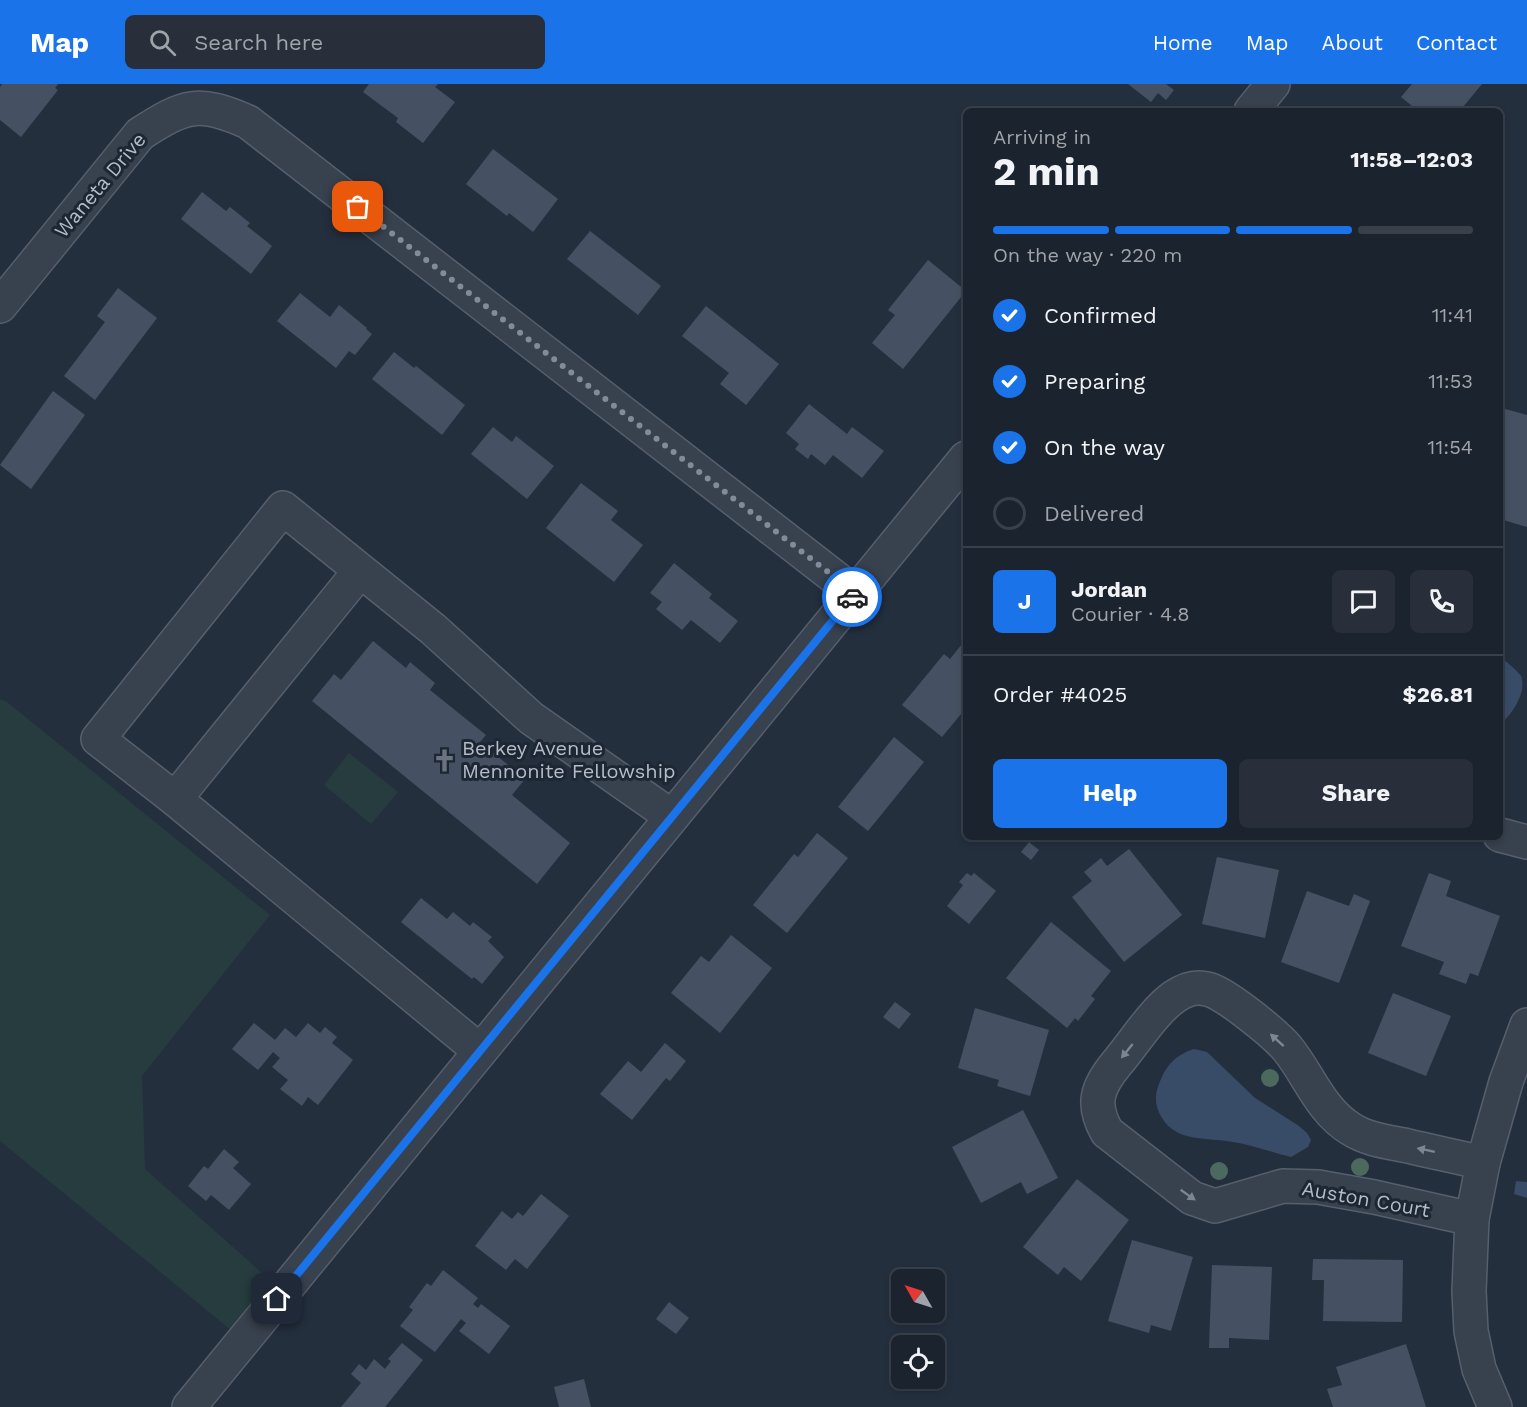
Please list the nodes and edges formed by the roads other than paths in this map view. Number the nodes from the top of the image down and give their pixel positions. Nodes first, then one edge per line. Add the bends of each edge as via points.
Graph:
1 (1273, 84) edge
2 (1253, 108) edge
3 (0, 306) edge
4 (963, 462) edge
5 (360, 571) junction
6 (855, 593) junction
7 (175, 799) junction
8 (658, 807) dead end
9 (1503, 836) edge
10 (1527, 842) edge
11 (1527, 1025) edge
12 (480, 1051) junction
13 (1483, 1163) junction
14 (1472, 1219) junction
15 (189, 1407) edge
16 (1495, 1407) edge

1 - 2 street
3 - 6 street, Waneta Drive via 140,134 167,116 195,107 222,110 248,122
4 - 6 street
5 - 7 street
5 - 7 street via 283,508 98,739
5 - 8 street via 433,628 531,718
6 - 12 street
7 - 12 street
9 - 10 street
11 - 13 street
12 - 15 street
13 - 14 street
13 -> 14 street, Auston Court via 1371,1138 1352,1130 1320,1099 1287,1048 1251,1017 1214,990 1205,988 1189,989 1162,1007 1107,1075 1096,1106 1107,1132 1202,1203 1215,1206 1282,1186 1318,1187
14 - 16 street via 1471,1331 1479,1368

